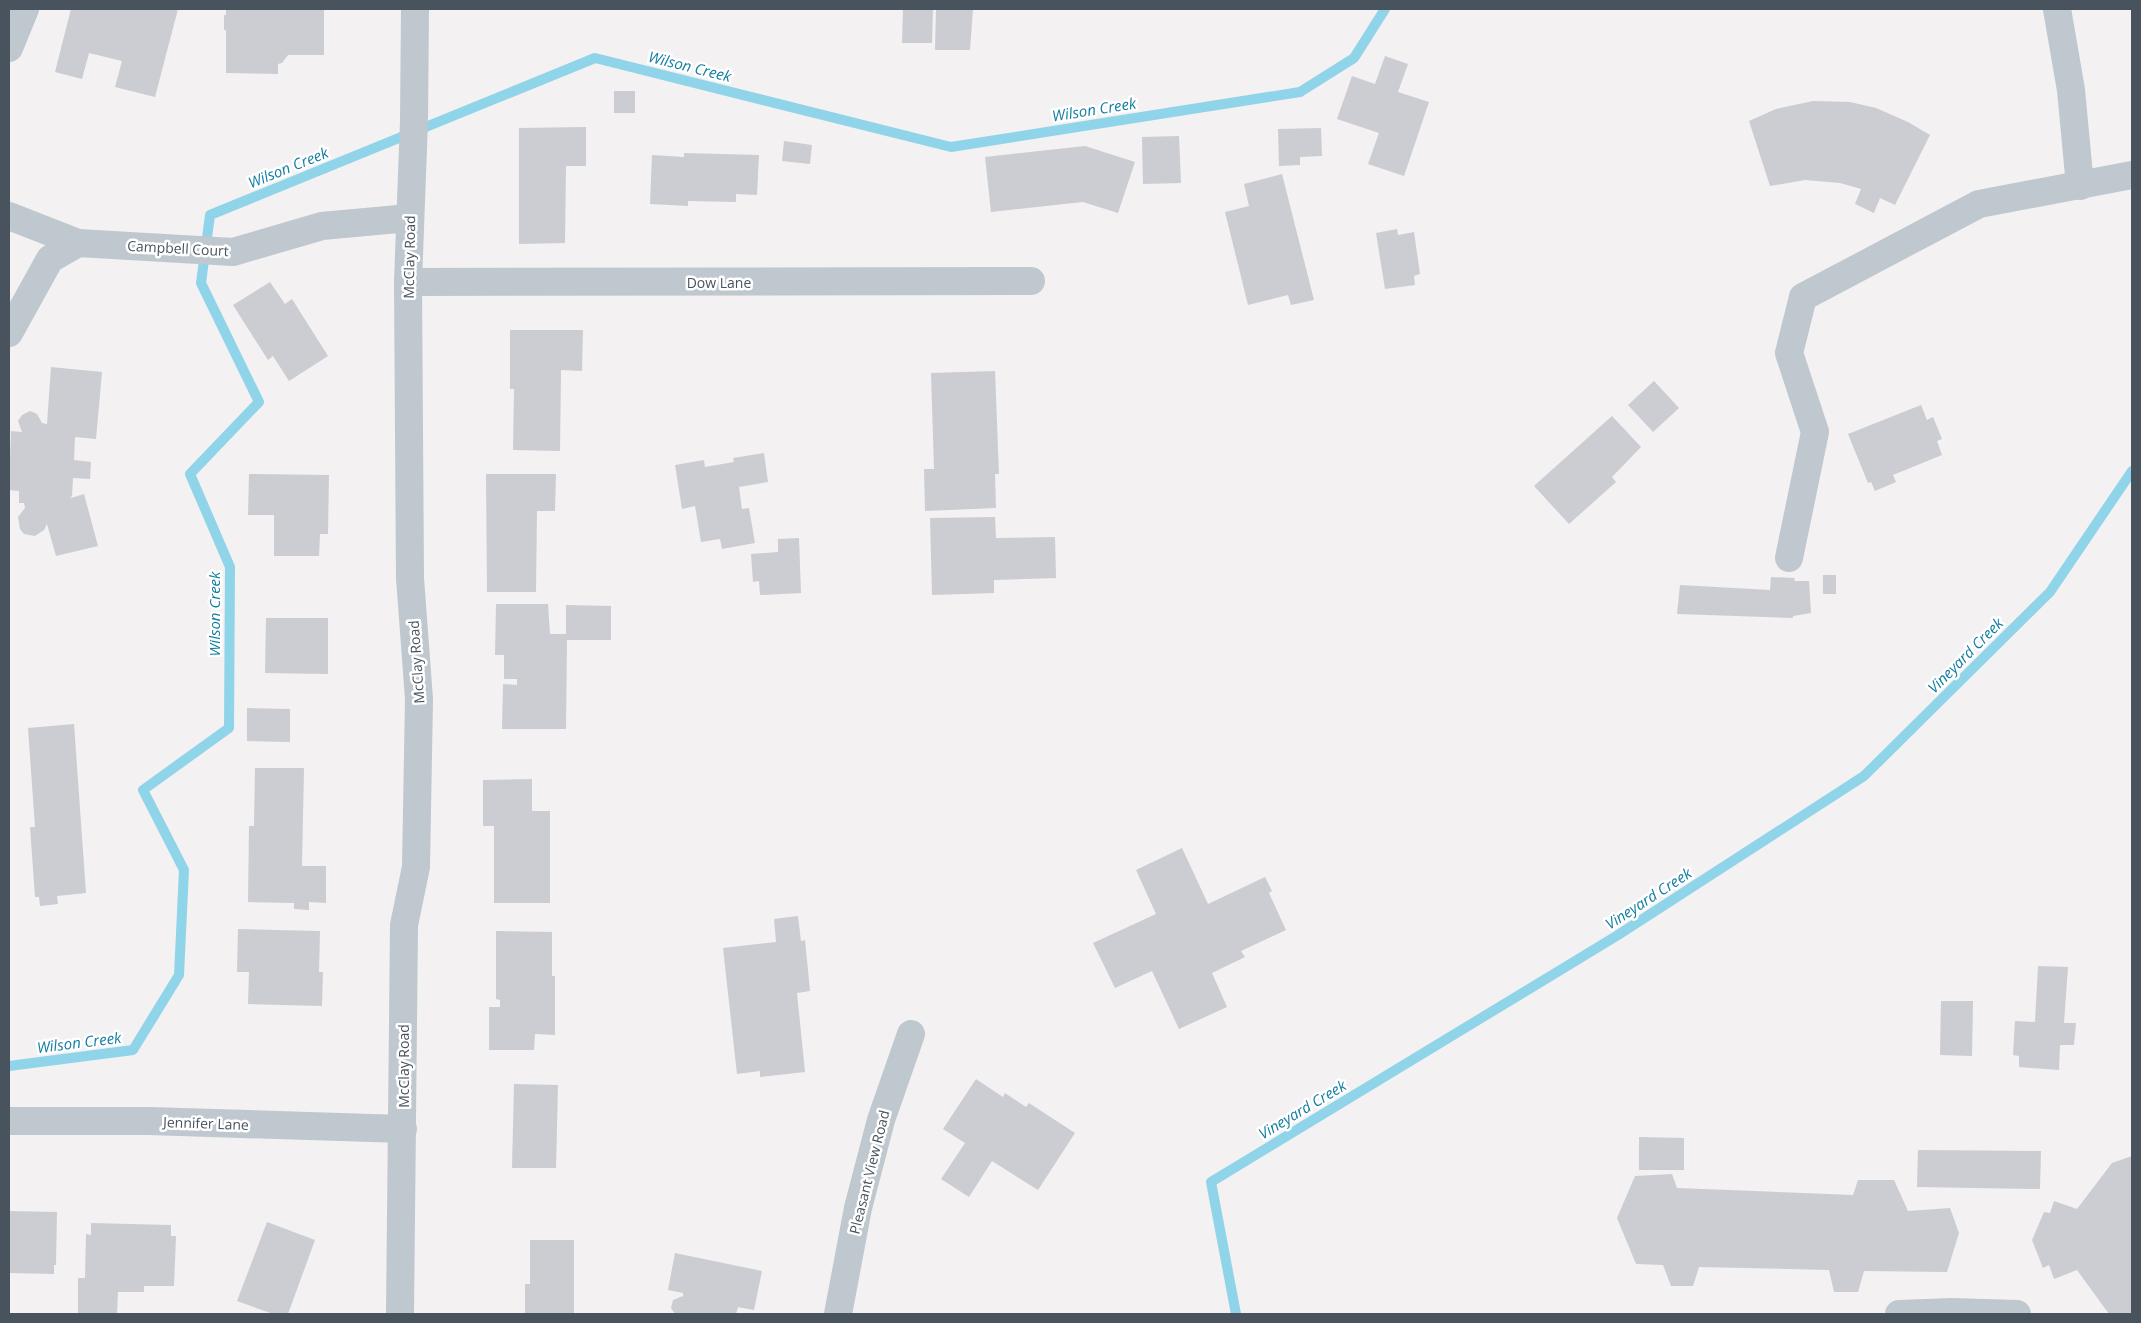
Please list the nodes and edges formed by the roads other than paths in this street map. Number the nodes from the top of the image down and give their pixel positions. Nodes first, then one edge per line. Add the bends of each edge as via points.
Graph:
1 (24, 9) edge
2 (415, 9) edge
3 (2057, 9) edge
4 (9, 48) edge
5 (2132, 175) edge
6 (2080, 186) junction
7 (9, 216) edge
8 (409, 218) junction
9 (78, 243) junction
10 (1031, 281) dead end
11 (408, 282) junction
12 (9, 333) edge
13 (1789, 558) dead end
14 (912, 1034) dead end
15 (9, 1121) edge
16 (403, 1129) junction
17 (400, 1314) edge
18 (838, 1314) edge
19 (1899, 1314) edge
20 (2017, 1314) edge

1 - 4 street
2 - 8 street, McClay Road
3 - 6 street via 2071,90
5 - 6 street
6 - 13 street via 1979,204 1803,297 1789,352 1815,432
7 - 9 street, Campbell Court
8 - 9 street, Campbell Court via 322,226 233,252
8 - 11 street, McClay Road
9 - 12 street via 50,259
10 - 11 street, Dow Lane
11 - 16 street, McClay Road via 410,578 419,699 416,867 404,925
14 - 18 street, Pleasant View Road via 881,1120 858,1208
15 - 16 street, Jennifer Lane via 149,1121
16 - 17 street, McClay Road
19 - 20 street

